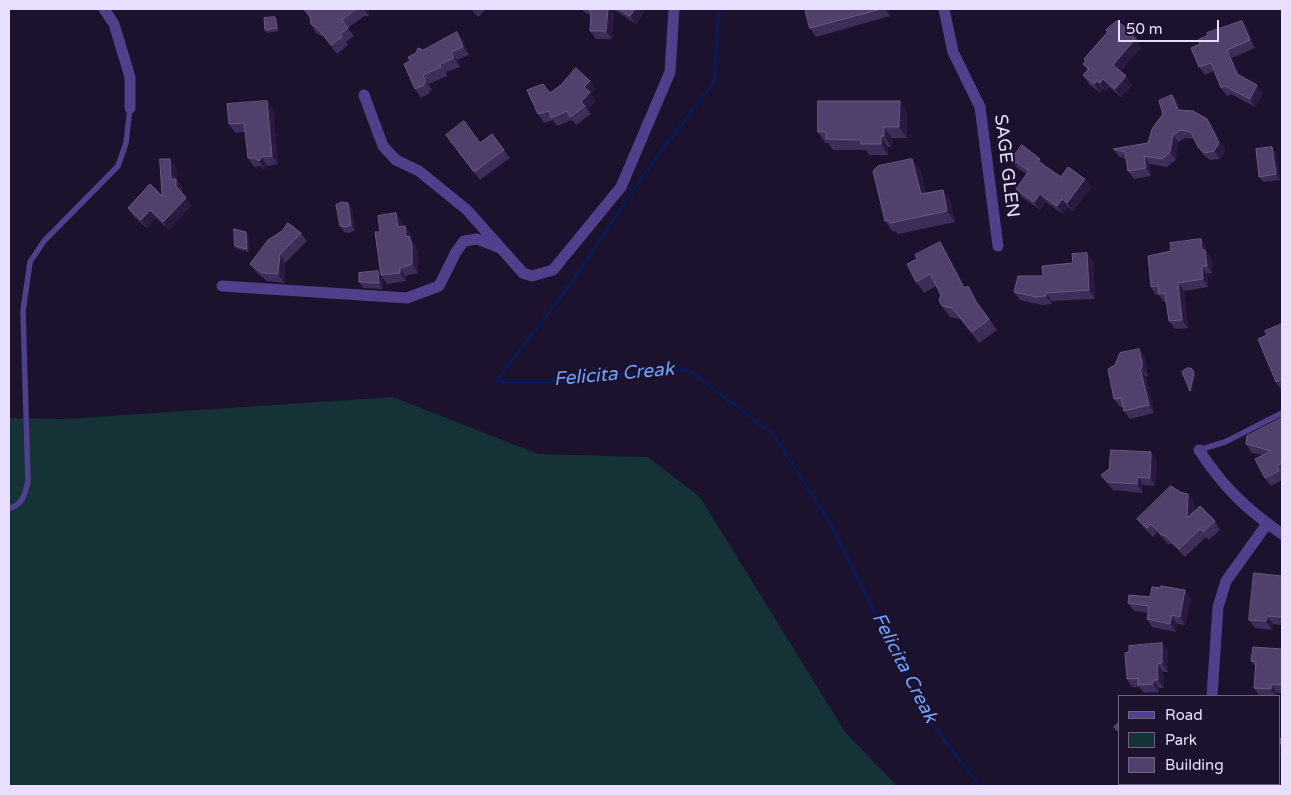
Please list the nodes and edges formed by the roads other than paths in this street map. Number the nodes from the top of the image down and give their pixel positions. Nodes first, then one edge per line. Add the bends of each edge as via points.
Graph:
1 (104, 9) edge
2 (674, 9) edge
3 (944, 9) edge
4 (364, 95) dead end
5 (130, 108) joint
6 (998, 246) dead end
7 (501, 249) junction
8 (222, 286) dead end
9 (1282, 413) edge
10 (1199, 450) joint
11 (9, 508) edge
12 (1267, 524) junction
13 (1282, 534) edge
14 (1212, 695) edge

1 - 5 street via 114,24 130,77
2 - 7 street via 670,72 621,187 553,270 532,276 523,273
3 - 6 street, SAGE GLEN via 953,52 980,107
4 - 7 street via 382,146 396,160 419,171 468,210
5 - 11 lane via 124,154 118,166 44,241 30,262 24,311 28,482 21,502
7 - 8 street via 477,239 464,241 439,286 407,298
9 - 10 lane via 1225,442
10 - 12 street via 1219,481
12 - 13 street
12 - 14 street via 1226,581 1218,607

